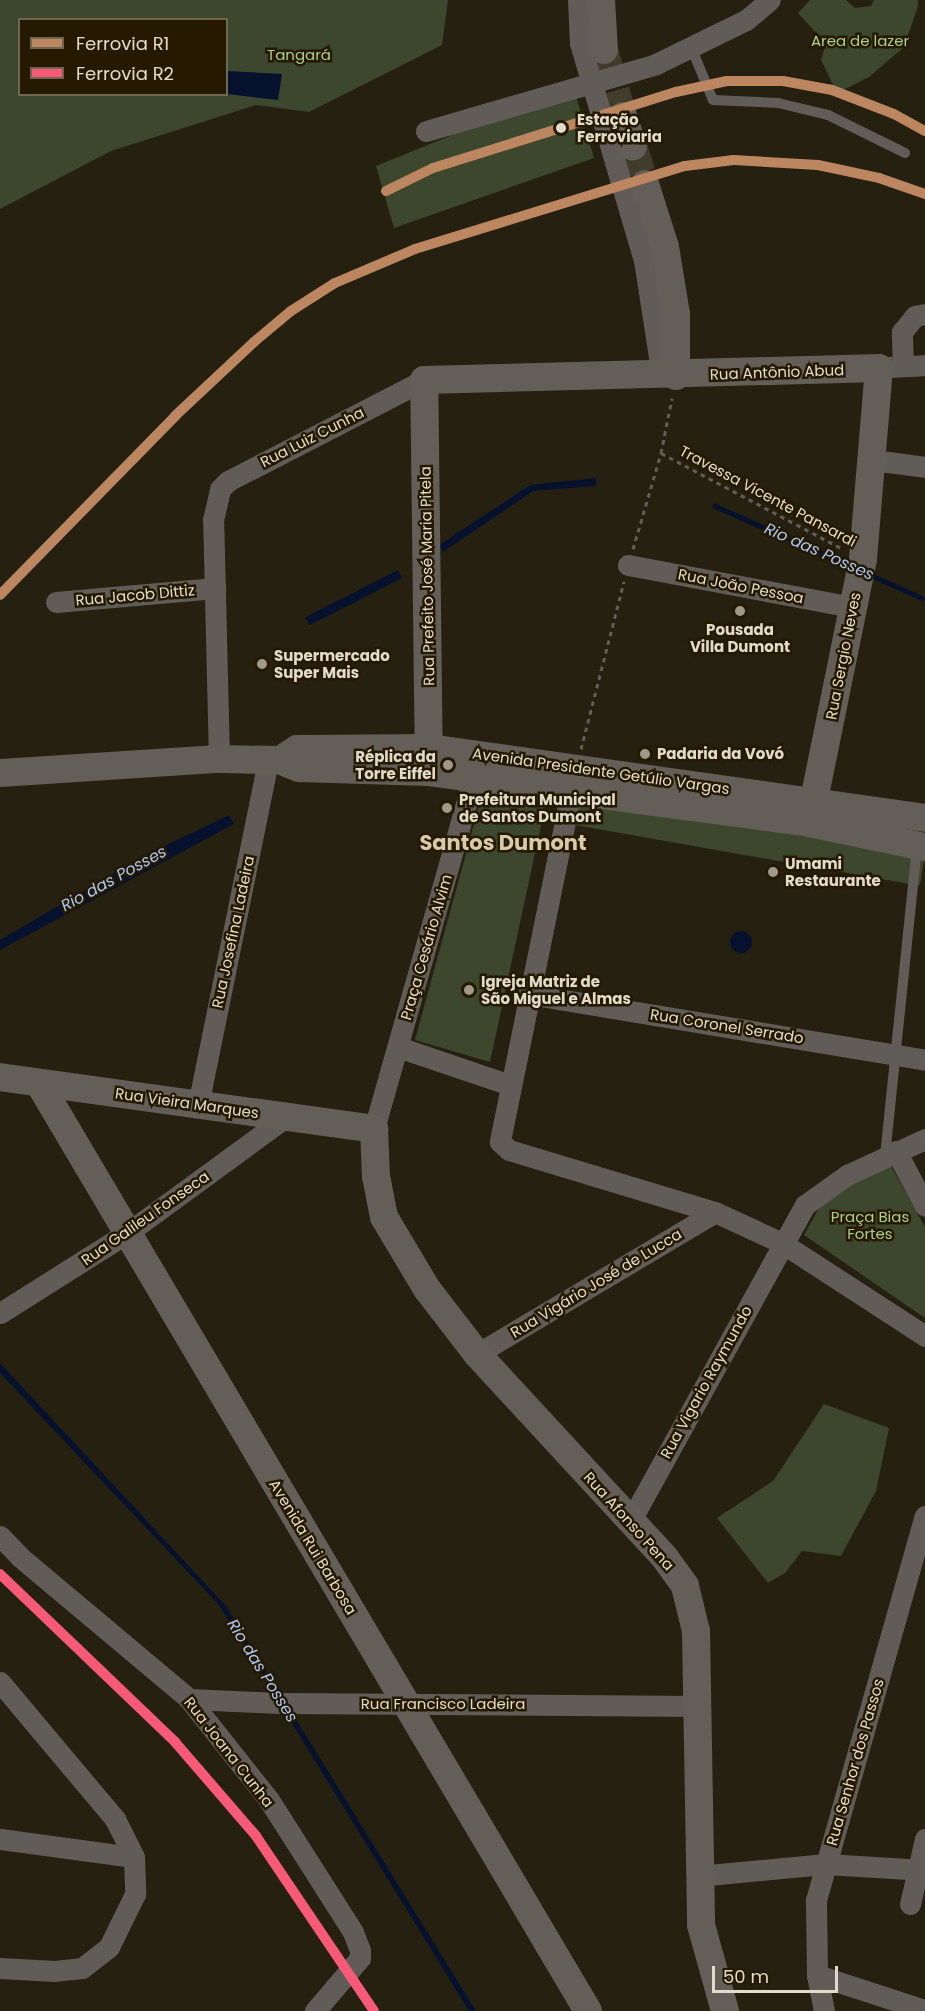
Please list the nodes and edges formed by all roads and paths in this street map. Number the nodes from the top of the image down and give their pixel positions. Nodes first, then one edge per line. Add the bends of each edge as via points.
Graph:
1 (578, 0) edge
2 (601, 0) edge
3 (770, 0) edge
4 (691, 47) junction
5 (604, 50) tunnel mouth
6 (592, 86) junction
7 (623, 116) tunnel mouth
8 (426, 131) dead end
9 (633, 146) tunnel mouth
10 (905, 153) dead end
11 (634, 184) joint
12 (925, 314) edge
13 (925, 365) edge
14 (891, 367) junction
15 (669, 376) junction
16 (424, 380) junction
17 (662, 453) dead end
18 (873, 460) junction
19 (925, 467) edge
20 (628, 565) dead end
21 (859, 580) junction
22 (215, 588) junction
23 (56, 602) dead end
24 (219, 759) junction
25 (274, 760) junction
26 (429, 760) junction
27 (0, 773) edge
28 (473, 778) junction
29 (574, 779) junction
30 (814, 800) junction
31 (717, 810) junction
32 (925, 818) edge
33 (921, 846) edge
34 (528, 994) junction
35 (398, 1047) junction
36 (895, 1054) junction
37 (925, 1060) edge
38 (0, 1077) edge
39 (39, 1083) junction
40 (510, 1085) junction
41 (198, 1105) junction
42 (286, 1117) junction
43 (374, 1129) junction
44 (925, 1139) edge
45 (890, 1153) junction
46 (925, 1206) edge
47 (715, 1212) junction
48 (130, 1232) junction
49 (782, 1243) junction
50 (0, 1313) edge
51 (925, 1336) edge
52 (477, 1354) junction
53 (925, 1516) edge
54 (631, 1520) junction
55 (0, 1536) edge
56 (0, 1682) edge
57 (189, 1699) junction
58 (406, 1703) junction
59 (10, 1706) edge
60 (697, 1706) junction
61 (0, 1839) edge
62 (925, 1839) edge
63 (134, 1857) junction
64 (826, 1864) junction
65 (922, 1870) edge
66 (698, 1876) junction
67 (910, 1904) dead end
68 (0, 1968) edge
69 (818, 1975) junction
70 (925, 2010) edge
71 (315, 2011) edge
72 (588, 2011) edge
73 (725, 2011) edge
74 (825, 2011) edge

1 - 6 street via 580,42
2 - 5 main road
3 - 4 street via 746,20
4 - 6 street
4 - 10 lane via 712,100 778,103 828,115
6 - 8 street
6 - 11 street
7 - 9 main road
11 - 15 main road via 665,248 676,314
12 - 14 street via 915,316 902,332
13 - 14 street
14 - 15 main road, Rua Antônio Abud
14 - 18 main road, Rua Sergio Neves
15 - 16 main road, Rua Luiz Cunha
16 - 22 street, Rua Luiz Cunha via 228,481 220,489 213,520
16 - 26 main road, Rua Prefeito José Maria Pitela
17 - 21 path, Travessa Vicente Pansardi
18 - 19 street
18 - 21 main road, Rua Sergio Neves
20 - 21 street, Rua João Pessoa via 685,576
21 - 30 main road, Rua Sergio Neves
22 - 23 street, Rua Jacob Dittiz
22 - 24 street, Rua Luiz Cunha
24 - 25 main road, Avenida Presidente Getúlio Vargas
24 - 27 main road, Avenida Presidente Getúlio Vargas
25 - 26 main road, Avenida Presidente Getúlio Vargas via 297,749
25 - 41 street, Rua Josefina Ladeira
26 - 28 main road, Avenida Presidente Getúlio Vargas
26 - 29 main road, Avenida Presidente Getúlio Vargas
28 - 29 main road, Avenida Presidente Getúlio Vargas
28 - 35 street, Praça Cesário Alvim
29 - 30 main road, Avenida Presidente Getúlio Vargas
29 - 31 main road, Avenida Presidente Getúlio Vargas
29 - 34 street
30 - 31 main road via 791,810
30 - 32 main road, Avenida Presidente Getúlio Vargas
31 - 33 main road, Avenida Presidente Getúlio Vargas via 810,823
33 - 36 lane
34 - 36 street, Rua Coronel Serrado
34 - 40 street
35 - 40 street
35 - 43 street, Praça Cesário Alvim
36 - 37 street, Rua Coronel Serrado
36 - 45 lane
38 - 39 main road, Rua Vieira Marques
39 - 41 main road, Rua Vieira Marques
39 - 48 main road, Avenida Rui Barbosa
40 - 47 street via 498,1135 509,1150
41 - 42 main road, Rua Vieira Marques
42 - 43 main road, Rua Vieira Marques
42 - 48 street, Rua Galileu Fonseca
43 - 52 main road, Rua Afonso Pena via 376,1176 384,1217 426,1289
44 - 45 street
45 - 46 street
45 - 49 street via 820,1190 805,1205
47 - 49 street
47 - 52 street, Rua Vigário José de Lucca
48 - 50 street, Rua Galileu Fonseca
48 - 58 main road, Avenida Rui Barbosa
49 - 51 street
49 - 54 street, Rua Vigario Raymundo
52 - 54 main road, Rua Afonso Pena
53 - 64 street, Rua Senhor dos Passos
54 - 60 main road, Rua Afonso Pena via 685,1586 696,1631
55 - 57 street, Rua Joana Cunha
56 - 59 street
57 - 58 street, Rua Francisco Ladeira
57 - 71 street, Rua Joana Cunha via 269,1800 358,1942 360,1958
58 - 60 street, Rua Francisco Ladeira
58 - 72 main road, Avenida Rui Barbosa
59 - 63 street via 115,1819
60 - 66 main road, Rua Afonso Pena
61 - 63 street
62 - 65 street
63 - 68 street via 135,1894 109,1947 82,1968
64 - 65 street
64 - 66 street
64 - 69 street, Rua Senhor dos Passos via 816,1900
65 - 67 street
66 - 73 main road, Rua Afonso Pena via 702,1925
69 - 70 street
69 - 74 street, Rua Senhor dos Passos

